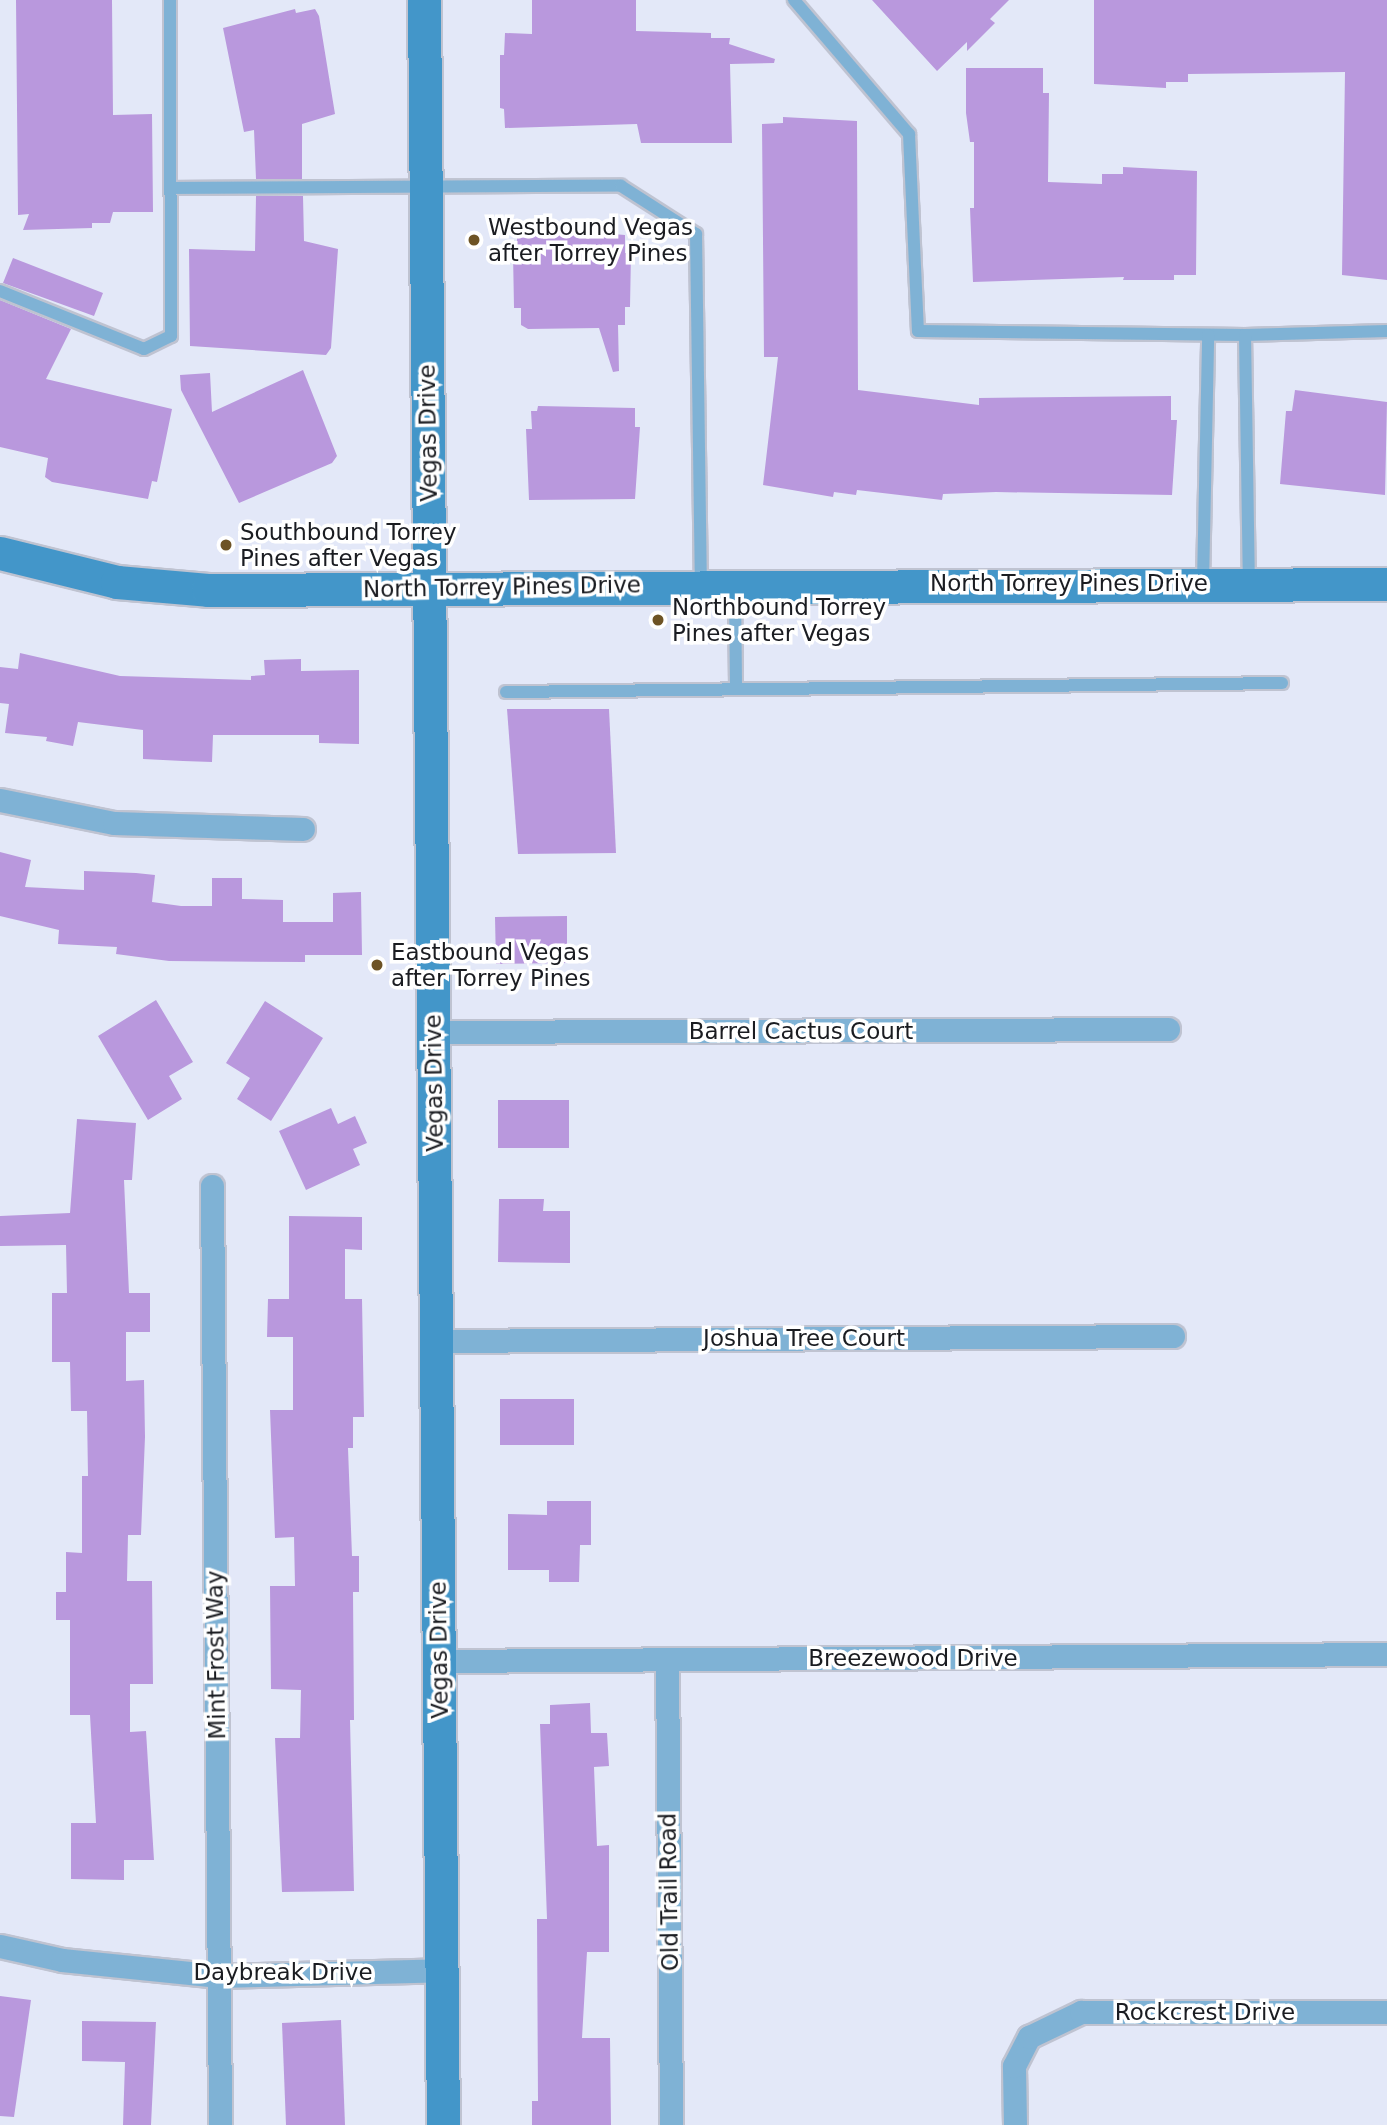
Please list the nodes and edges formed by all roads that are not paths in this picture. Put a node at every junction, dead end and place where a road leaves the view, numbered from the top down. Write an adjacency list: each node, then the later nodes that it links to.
1 (170, 0): 5 (lane)
2 (424, 0): 4 (main road, Vegas Drive)
3 (794, 0): 8 (lane)
4 (425, 187): 5 (lane); 14 (lane); 16 (main road, Vegas Drive)
5 (170, 188): 6 (lane)
6 (0, 291)
7 (1387, 331): 9 (lane)
8 (1208, 335): 9 (lane); 11 (lane)
9 (1245, 335): 12 (lane)
10 (0, 553): 16 (main road, North Torrey Pines Drive)
11 (1203, 583): 12 (main road, North Torrey Pines Drive); 15 (main road, North Torrey Pines Drive)
12 (1249, 583): 13 (main road, North Torrey Pines Drive)
13 (1387, 583)
14 (701, 585): 15 (main road, North Torrey Pines Drive); 16 (main road, North Torrey Pines Drive)
15 (735, 585): 18 (lane)
16 (429, 588): 23 (main road, Vegas Drive)
17 (1282, 683): 18 (lane)
18 (736, 689): 19 (lane)
19 (506, 692)
20 (0, 800): 21 (street)
21 (303, 829)
22 (1168, 1029): 23 (street, Barrel Cactus Court)
23 (433, 1032): 26 (main road, Vegas Drive)
24 (212, 1186): 32 (street, Mint Frost Way)
25 (1173, 1336): 26 (street, Joshua Tree Court)
26 (436, 1341): 29 (main road, Vegas Drive)
27 (1387, 1654): 28 (street, Breezewood Drive)
28 (667, 1660): 29 (street, Breezewood Drive); 36 (street, Old Trail Road)
29 (439, 1661): 31 (main road, Vegas Drive)
30 (0, 1946): 32 (street, Daybreak Drive)
31 (442, 1970): 32 (street, Daybreak Drive); 35 (main road, Vegas Drive)
32 (219, 1976): 34 (street, Mint Frost Way)
33 (1387, 2012): 37 (street, Rockcrest Drive)
34 (220, 2125)
35 (443, 2125)
36 (671, 2125)
37 (1015, 2125)

